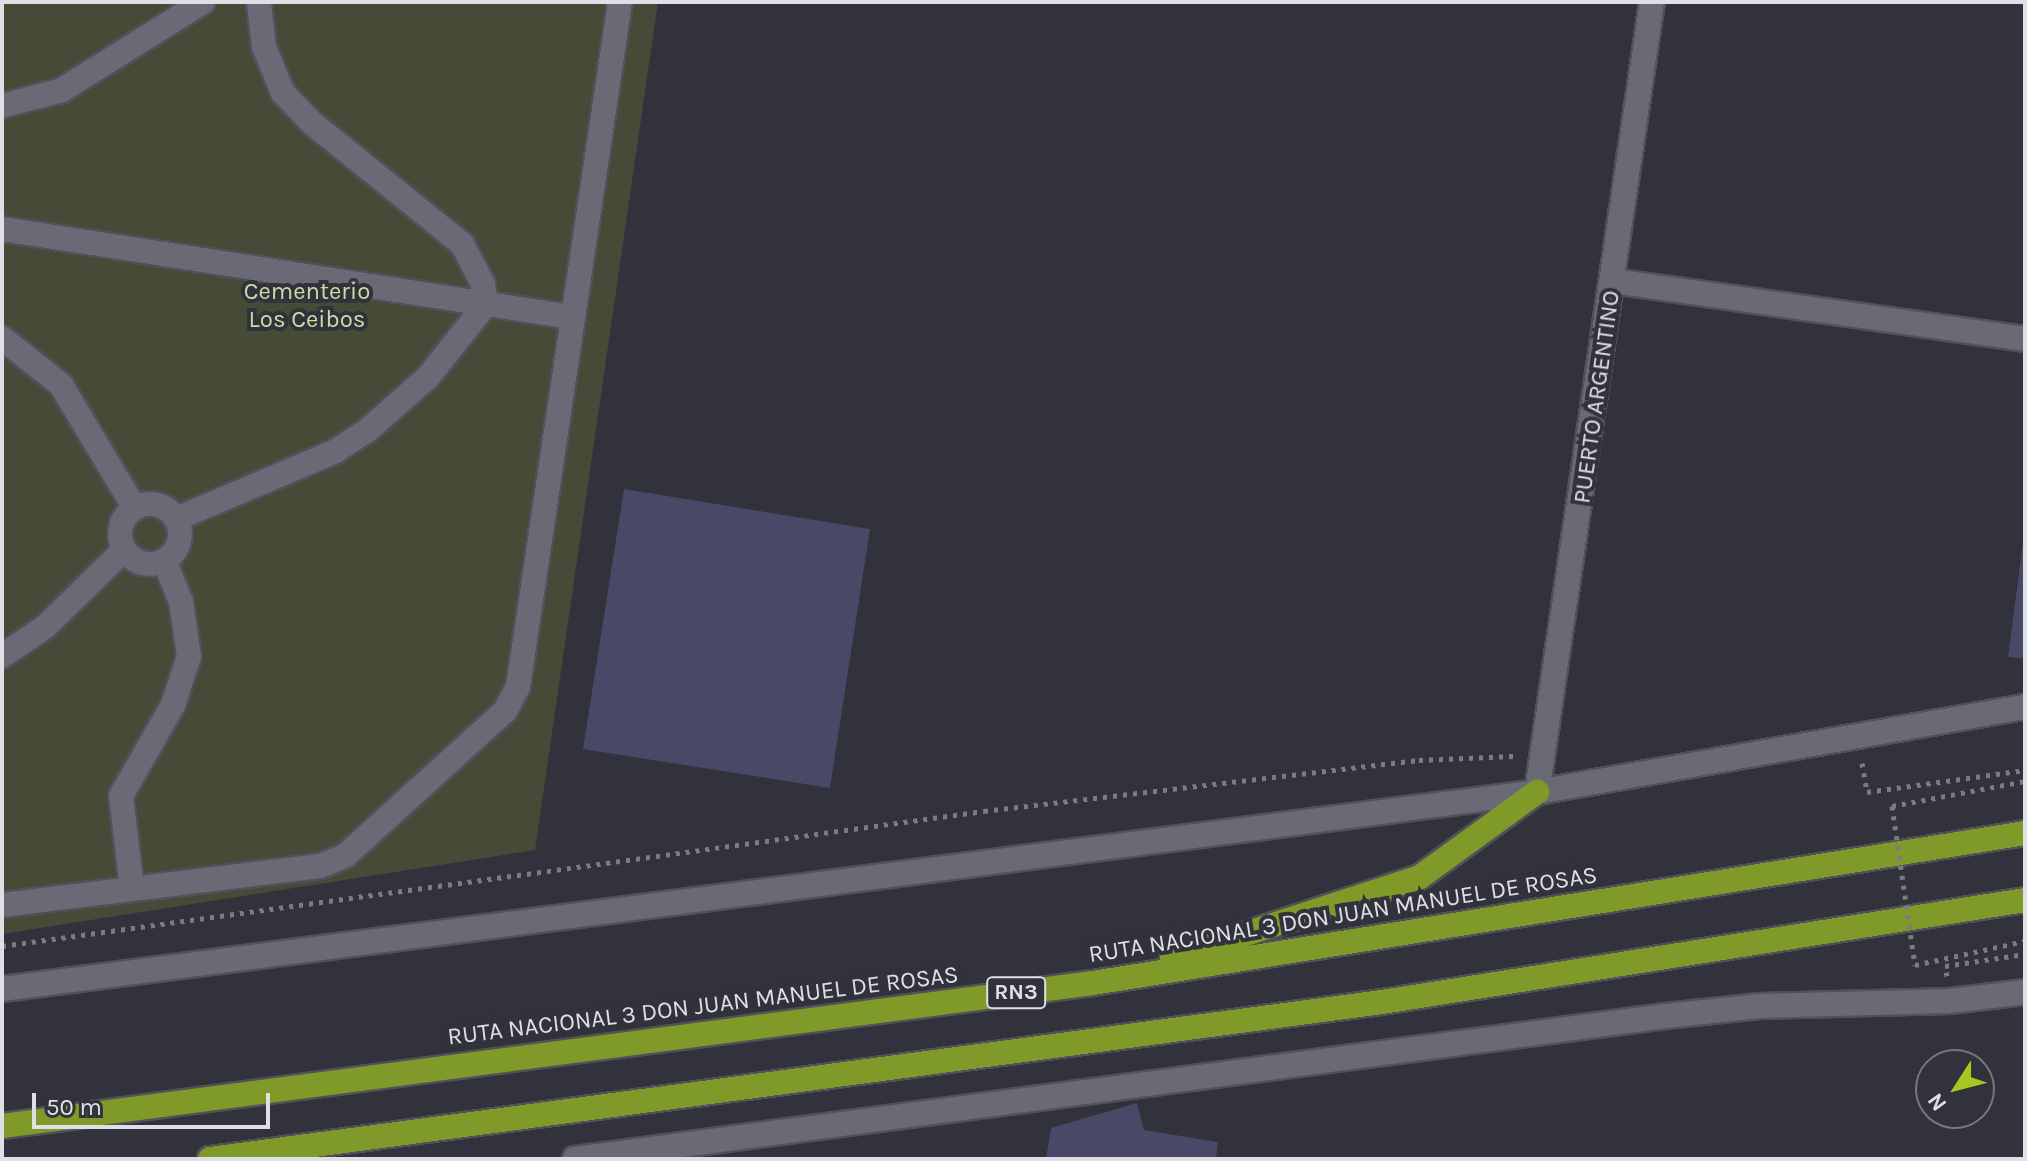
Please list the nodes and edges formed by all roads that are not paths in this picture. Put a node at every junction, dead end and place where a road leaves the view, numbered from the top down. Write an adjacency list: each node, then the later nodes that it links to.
1 (203, 2): 6 (street)
2 (237, 2): 3 (street)
3 (260, 2): 9 (street)
4 (620, 2): 10 (street)
5 (1652, 2): 8 (street, PUERTO ARGENTINO)
6 (2, 106)
7 (2, 229): 9 (street)
8 (1613, 281): 12 (street); 19 (street, PUERTO ARGENTINO)
9 (486, 304): 10 (street); 14 (street)
10 (571, 317): 21 (street)
11 (2, 338): 13 (street)
12 (2025, 339)
13 (134, 507): 14 (street); 15 (street)
14 (176, 519): 16 (street)
15 (124, 550): 16 (street); 17 (street)
16 (164, 560): 21 (street)
17 (2, 656)
18 (2025, 707): 19 (street)
19 (1537, 792): 24 (highway); 25 (street)
20 (2025, 833): 24 (highway, RUTA NACIONAL 3 DON JUAN MANUEL DE ROSAS / RN3)
21 (132, 889): 23 (street)
22 (2025, 900): 28 (highway)
23 (2, 905)
24 (1093, 983): 27 (highway, RUTA NACIONAL 3 DON JUAN MANUEL DE ROSAS / RN3)
25 (2, 989)
26 (2025, 992): 29 (street)
27 (2, 1126)
28 (210, 1159)
29 (575, 1159)

